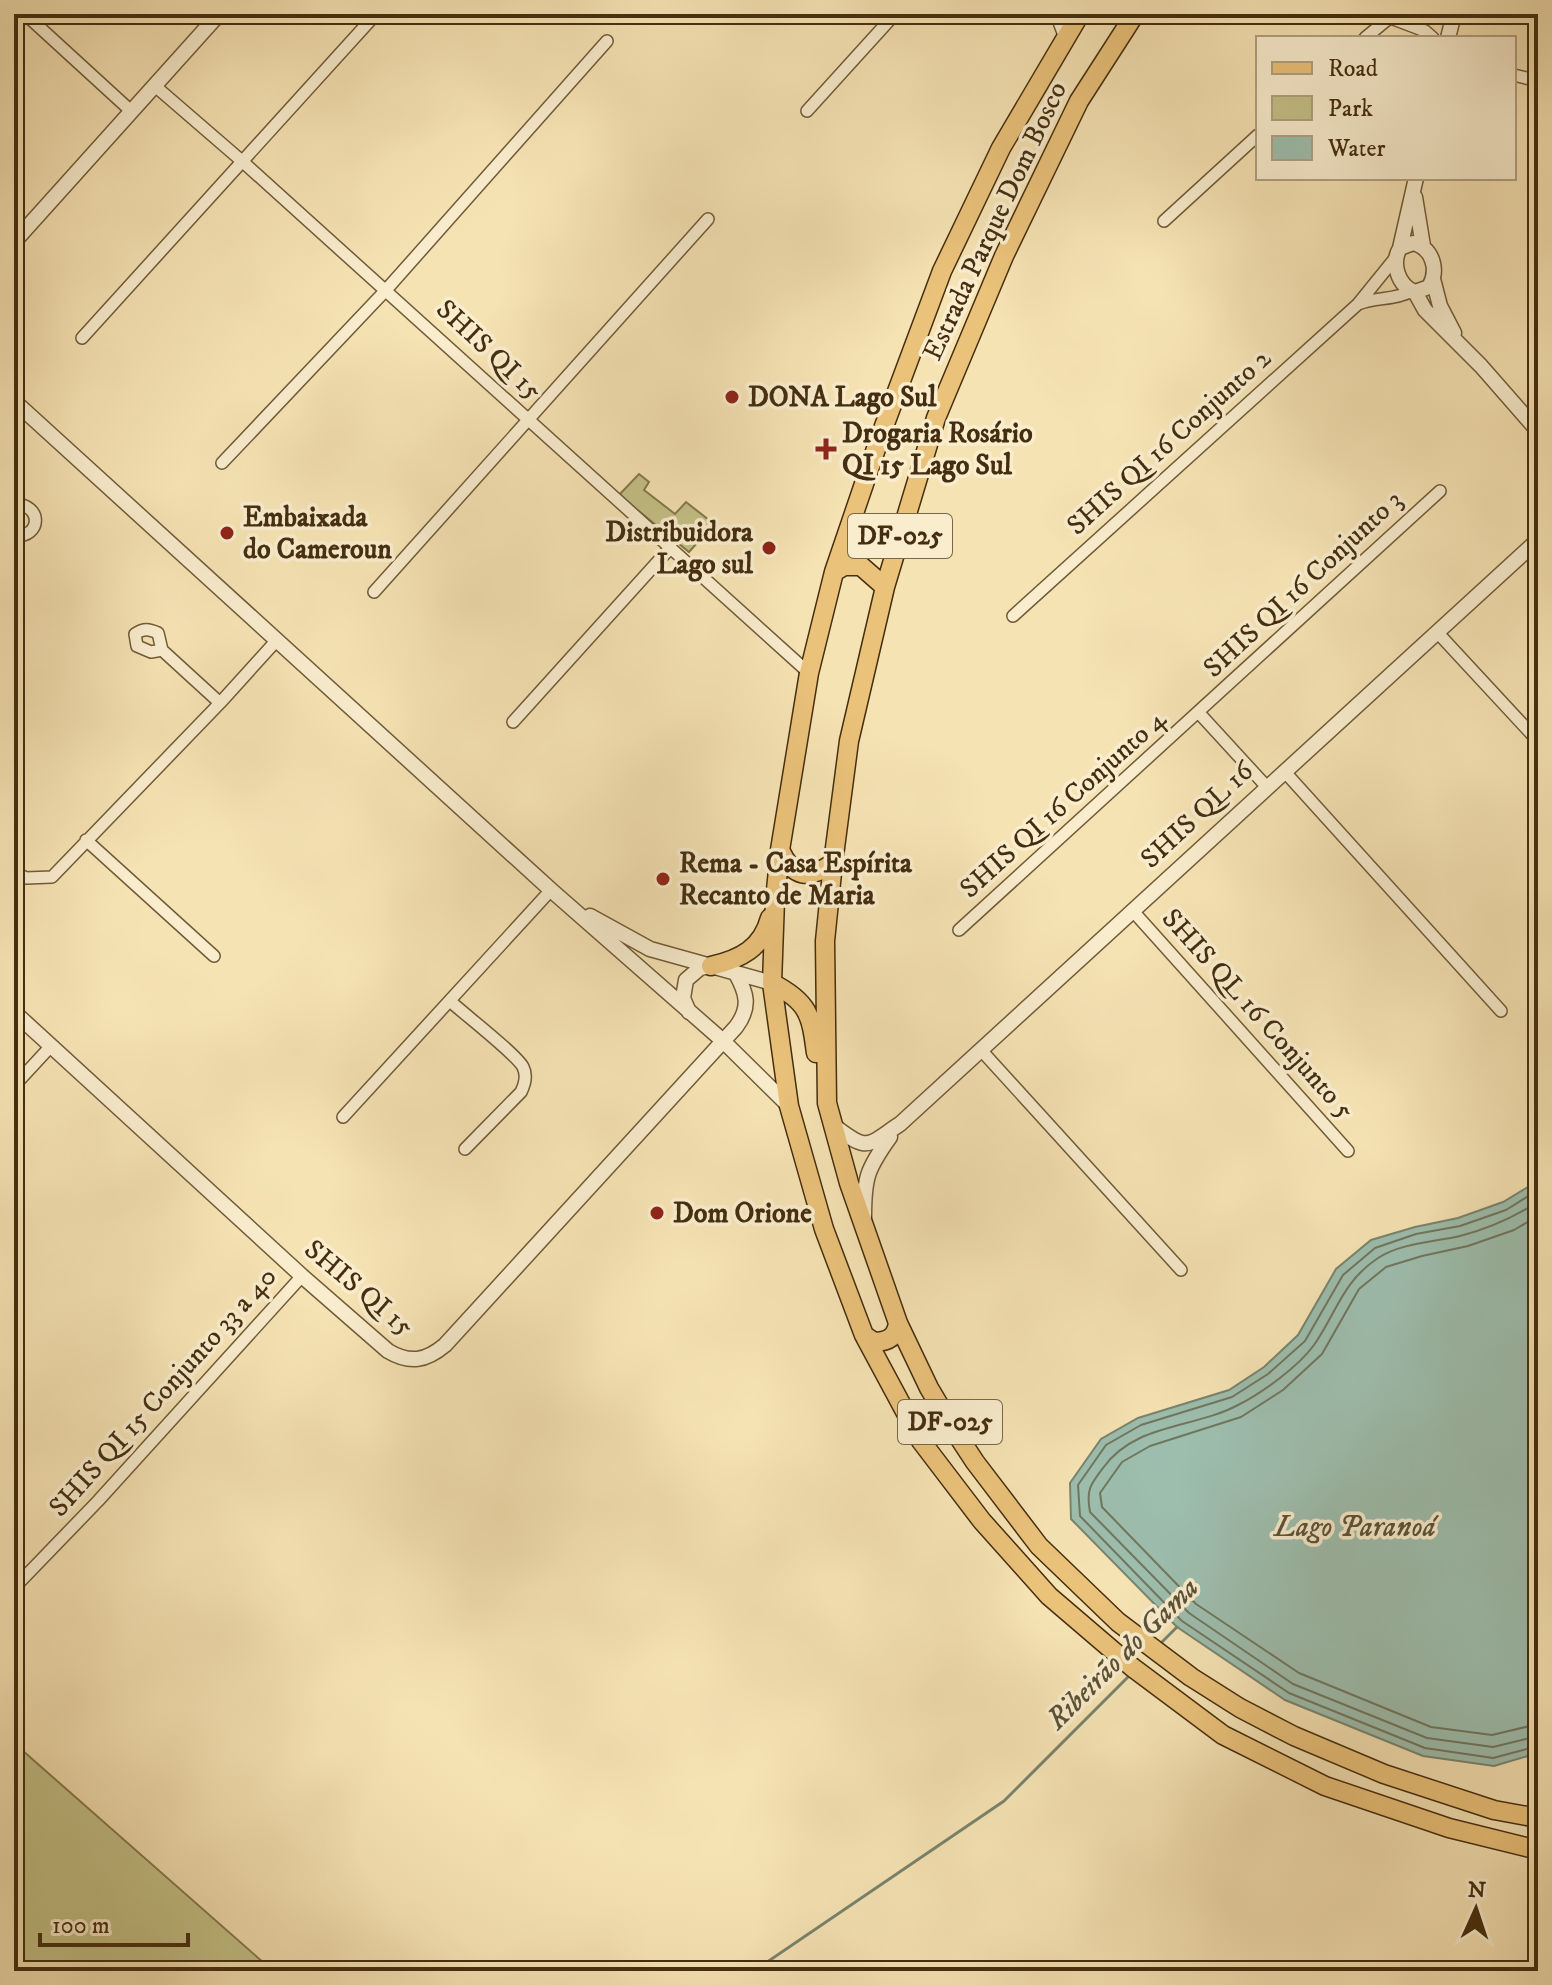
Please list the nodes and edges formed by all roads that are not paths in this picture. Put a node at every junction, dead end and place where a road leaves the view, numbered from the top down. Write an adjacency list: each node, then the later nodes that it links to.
1 (25, 14): 18 (street)
2 (219, 14): 17 (street)
3 (376, 14): 21 (street)
4 (895, 14): 19 (street)
5 (1056, 14): 13 (street)
6 (1080, 14): 13 (main road, Estrada Parque Dom Bosco / DF-025)
7 (1135, 14): 44 (main road, Estrada Parque Dom Bosco / DF-025)
8 (1454, 14): 12 (street)
9 (1393, 16): 10 (street); 11 (street)
10 (1368, 36)
11 (1431, 36)
12 (1448, 36)
13 (1065, 38): 43 (main road, Estrada Parque Dom Bosco / DF-025)
14 (607, 41): 29 (street)
15 (1516, 76): 16 (street)
16 (1538, 81)
17 (155, 86): 18 (street); 21 (street, SHIS QI 15)
18 (131, 111): 25 (street)
19 (807, 111)
20 (1256, 137): 24 (street)
21 (243, 162): 29 (street, SHIS QI 15); 32 (street)
22 (1415, 181): 26 (street); 27 (street)
23 (708, 219): 35 (street)
24 (1164, 221)
25 (14, 242)
26 (1423, 246): 27 (street); 28 (street)
27 (1398, 252): 30 (street); 31 (street, SHIS QI 16 Conjunto 2)
28 (1433, 279): 30 (street); 33 (street)
29 (386, 290): 35 (street, SHIS QI 15); 37 (street)
30 (1414, 292): 31 (street); 33 (street)
31 (1358, 304): 46 (street, SHIS QI 16 Conjunto 2)
32 (82, 338)
33 (1457, 341): 36 (street)
34 (14, 401): 48 (street)
35 (528, 421): 42 (street, SHIS QI 15); 45 (street)
36 (1538, 431)
37 (222, 463)
38 (1440, 491): 54 (street, SHIS QI 16 Conjunto 3)
39 (14, 504): 40 (street)
40 (14, 536)
41 (1536, 541): 47 (street, SHIS QL 16)
42 (671, 547): 51 (street, SHIS QI 15); 55 (street)
43 (834, 572): 44 (main road); 49 (main road, Estrada Parque Dom Bosco / DF-025)
44 (885, 587): 61 (main road, Estrada Parque Dom Bosco / DF-025)
45 (374, 592)
46 (1013, 616)
47 (1437, 632): 56 (street); 57 (street, SHIS QL 16)
48 (277, 640): 53 (street); 63 (street)
49 (815, 648): 51 (street); 52 (main road, Estrada Parque Dom Bosco / DF-025)
50 (162, 650): 53 (street)
51 (787, 653): 52 (street, SHIS QI 15)
52 (809, 673): 60 (main road, Estrada Parque Dom Bosco / DF-025)
53 (220, 703): 59 (street)
54 (1199, 713): 58 (street); 66 (street, SHIS QI 16 Conjunto 4)
55 (513, 722)
56 (1538, 741)
57 (1284, 771): 58 (street, SHIS QL 16); 72 (street)
58 (1266, 786): 65 (street, SHIS QL 16)
59 (86, 840): 62 (street); 67 (street)
60 (780, 850): 61 (main road); 64 (main road, Estrada Parque Dom Bosco / DF-025)
61 (833, 863): 79 (main road, Estrada Parque Dom Bosco / DF-025)
62 (14, 872)
63 (556, 894): 68 (street); 71 (street); 74 (street)
64 (775, 900): 68 (main road); 70 (main road, Estrada Parque Dom Bosco / DF-025)
65 (1132, 910): 77 (street, SHIS QL 16); 85 (street, SHIS QL 16 Conjunto 5)
66 (959, 930)
67 (214, 956)
68 (711, 966): 69 (street); 74 (street)
69 (735, 972): 70 (street); 75 (street)
70 (772, 983): 79 (main road); 80 (main road, Estrada Parque Dom Bosco / DF-025)
71 (450, 1001): 81 (street); 84 (street)
72 (1501, 1011)
73 (14, 1012): 76 (street, SHIS QI 15)
74 (689, 1012): 75 (street)
75 (722, 1040): 80 (street); 88 (street, SHIS QI 15)
76 (51, 1046): 78 (street); 88 (street, SHIS QI 15)
77 (981, 1050): 82 (street, SHIS QL 16); 87 (street)
78 (14, 1086)
79 (827, 1103): 83 (main road, Estrada Parque Dom Bosco / DF-025)
80 (789, 1106): 90 (main road, Estrada Parque Dom Bosco / DF-025)
81 (343, 1117)
82 (900, 1124): 83 (street, SHIS QL 16); 86 (street, SHIS QL 16)
83 (833, 1125): 86 (main road, Estrada Parque Dom Bosco / DF-025)
84 (465, 1149)
85 (1348, 1151)
86 (864, 1230): 89 (main road, Estrada Parque Dom Bosco / DF-025)
87 (1181, 1270)
88 (302, 1276): 91 (street, SHIS QI 15 Conjunto 33 a 40)
89 (898, 1323): 90 (main road); 92 (main road, Estrada Parque Dom Bosco / DF-025)
90 (864, 1335): 94 (main road, Estrada Parque Dom Bosco / DF-025)
91 (14, 1588)
92 (1494, 1810): 93 (main road, Estrada Parque Dom Bosco / DF-025); 94 (main road)
93 (1538, 1818)
94 (1449, 1828): 95 (main road, Estrada Parque Dom Bosco / DF-025)
95 (1538, 1850)

